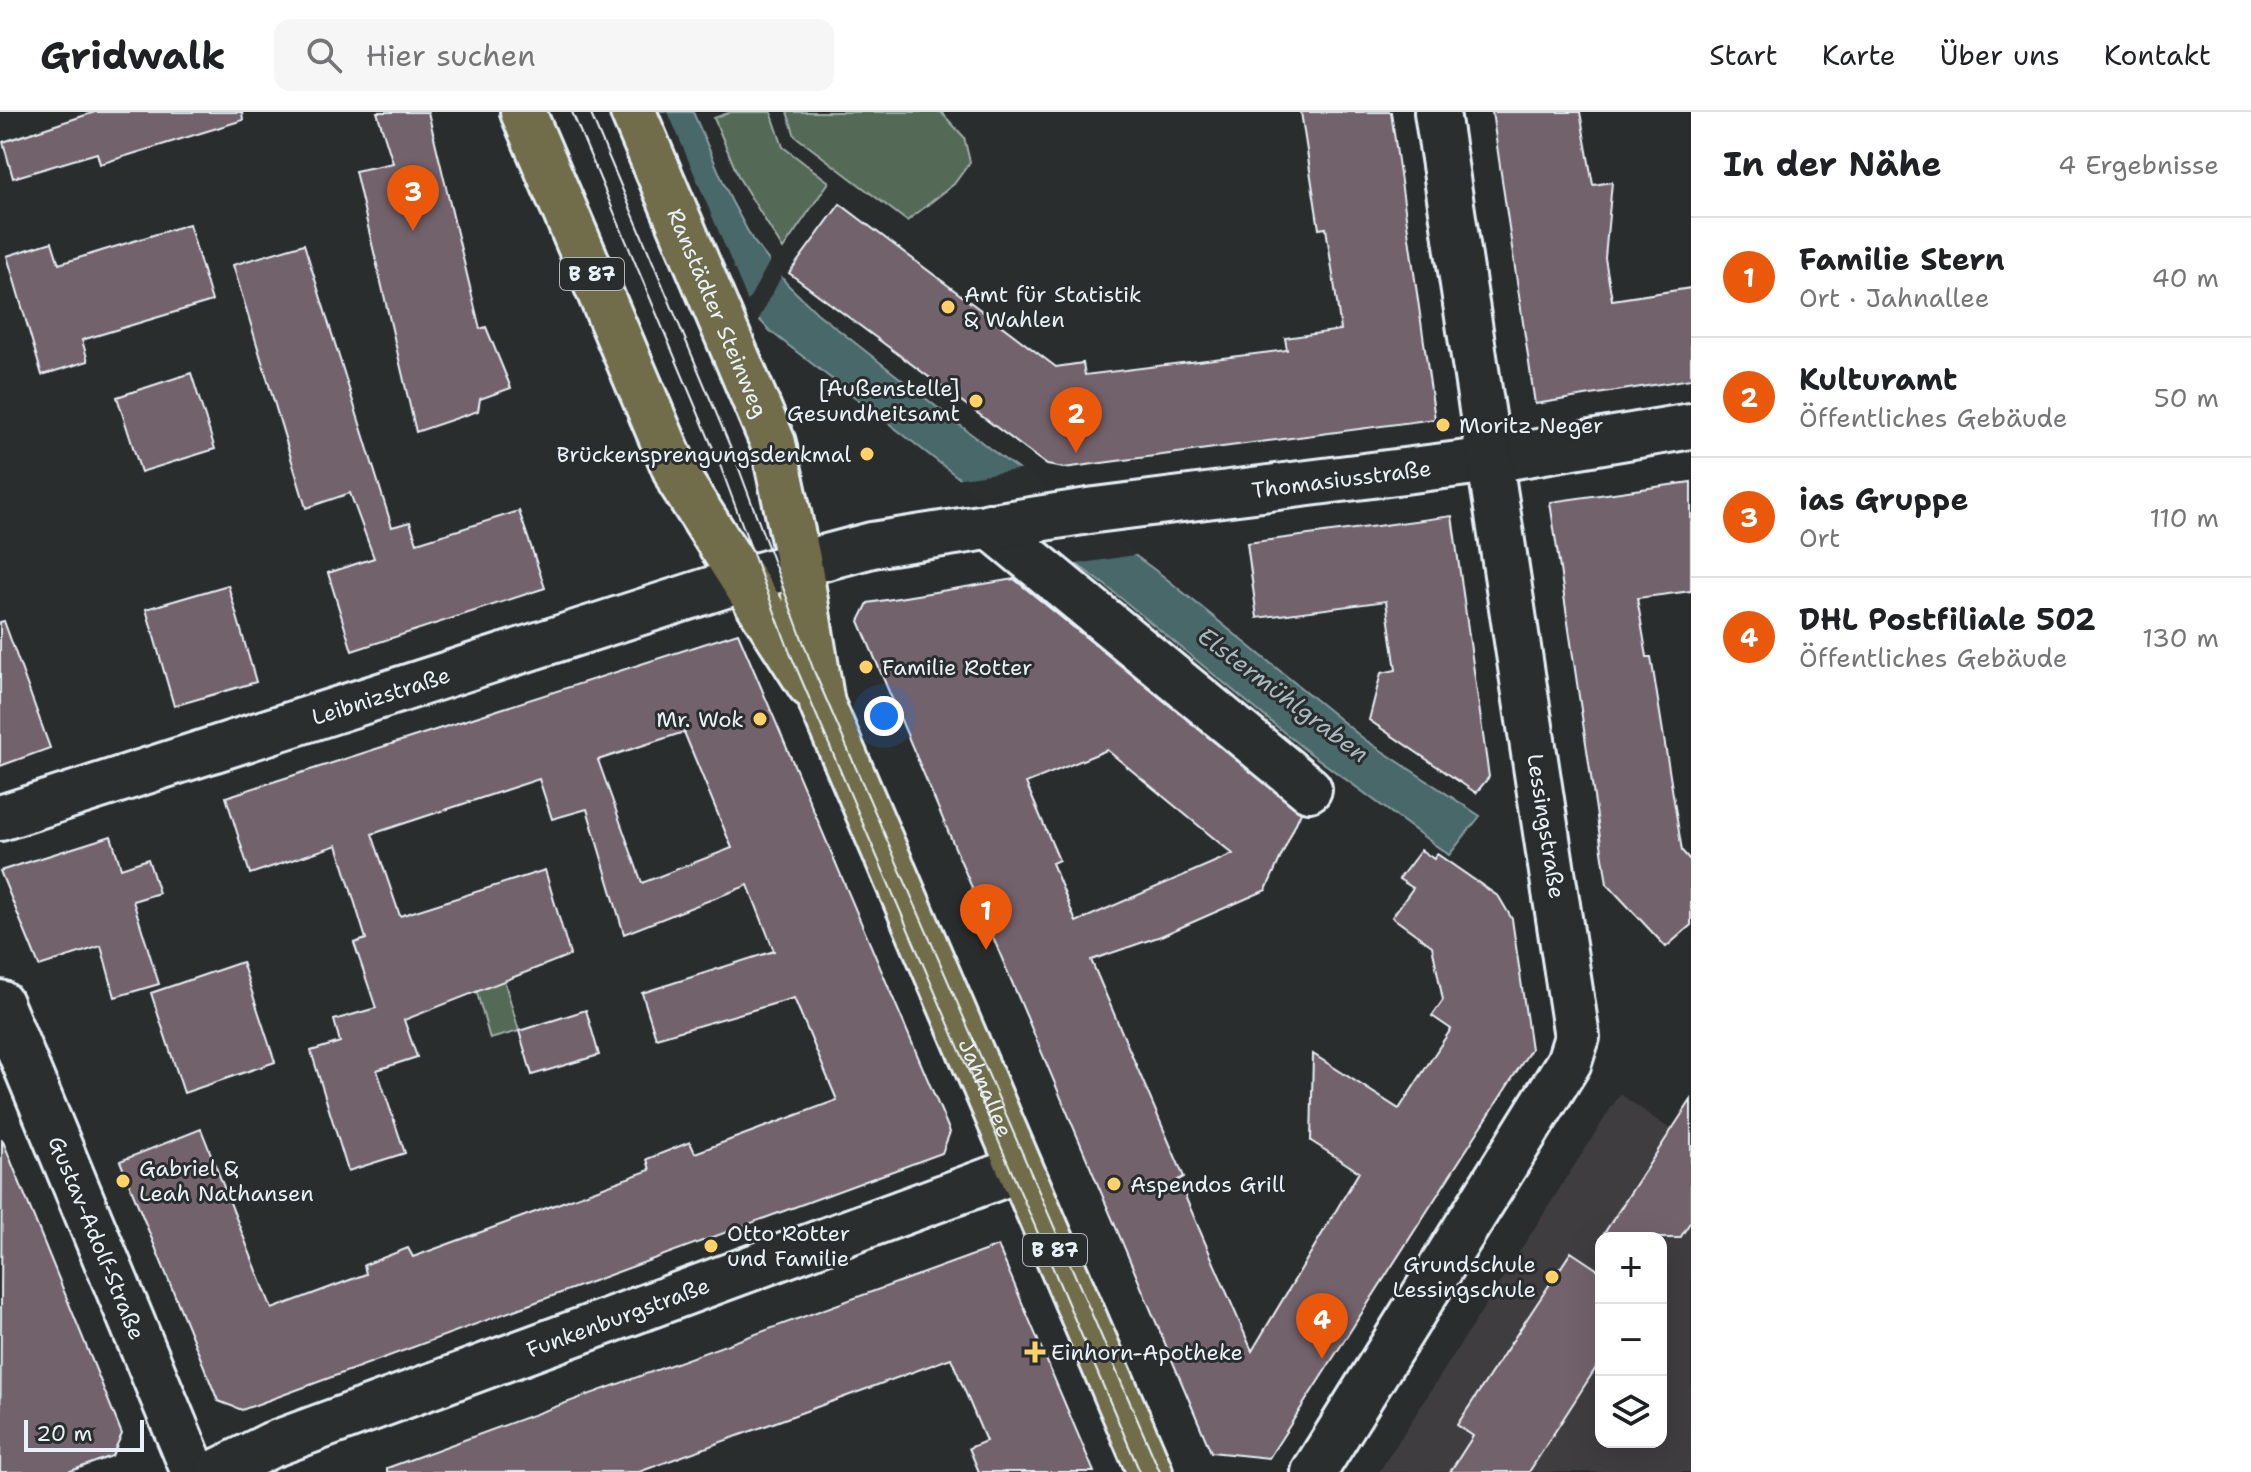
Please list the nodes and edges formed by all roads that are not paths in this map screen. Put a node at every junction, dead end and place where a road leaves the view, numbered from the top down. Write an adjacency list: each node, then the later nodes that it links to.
1 (523, 112): 7 (main road, B 87)
2 (633, 112): 7 (main road, Ranstädter Steinweg / B 87)
3 (1437, 112): 5 (street, Lessingstraße)
4 (1691, 426): 5 (street, Thomasiusstraße)
5 (1491, 460): 6 (street, Thomasiusstraße); 15 (street, Lessingstraße)
6 (999, 525): 7 (street, Thomasiusstraße); 8 (street)
7 (768, 572): 9 (street, Leibnizstraße); 11 (main road, Jahnallee / B 87)
8 (1309, 789)
9 (0, 818)
10 (0, 1003): 12 (street, Gustav-Adolf-Straße)
11 (1020, 1169): 13 (street, Funkenburgstraße); 14 (main road, Jahnallee / B 87)
12 (194, 1472)
13 (217, 1472)
14 (1150, 1472)
15 (1314, 1472)

